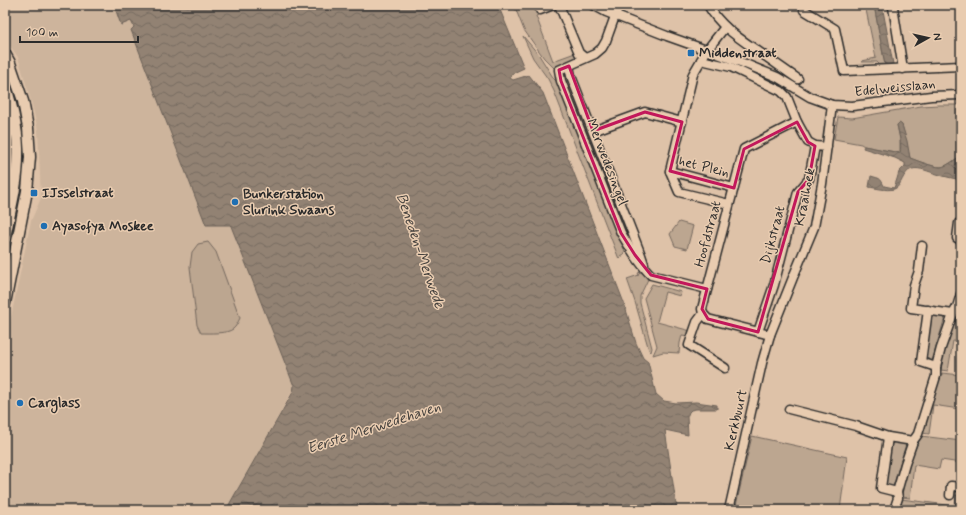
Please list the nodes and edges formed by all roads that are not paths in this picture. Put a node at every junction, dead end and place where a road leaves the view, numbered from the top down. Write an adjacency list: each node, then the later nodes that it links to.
1 (553, 5): 7 (street)
2 (559, 5): 13 (street)
3 (593, 5): 9 (street, Edelweisslaan)
4 (619, 5): 9 (street, Merwedesingel)
5 (708, 5): 10 (street)
6 (894, 5): 17 (street)
7 (540, 10)
8 (804, 10): 17 (street)
9 (615, 15): 11 (street, Edelweisslaan); 13 (street, Merwedesingel)
10 (725, 27): 11 (street); 18 (street)
11 (707, 50): 14 (street); 21 (street, Edelweisslaan)
12 (5, 54): 23 (main road)
13 (585, 58): 15 (street, Merwedesingel)
14 (701, 60): 24 (street); 25 (street)
15 (569, 66): 27 (street, Merwedesingel); 38 (street, Merwedesingel)
16 (961, 66): 17 (street)
17 (903, 69)
18 (798, 79)
19 (5, 84): 26 (main road)
20 (961, 95): 21 (street, Edelweisslaan)
21 (832, 105): 29 (street, Kraaihoek)
22 (5, 109): 31 (street)
23 (30, 122): 26 (street); 41 (main road)
24 (682, 122): 27 (street); 30 (street)
25 (797, 122): 28 (street); 32 (street, Hoofdstraat)
26 (16, 124): 31 (main road)
27 (593, 131): 38 (street, Merwedesingel)
28 (815, 146): 29 (street); 45 (street, Dijkstraat)
29 (827, 147): 46 (street, Kraaihoek)
30 (670, 171): 32 (street, het Plein); 33 (street, het Plein)
31 (15, 188): 35 (main road)
32 (734, 188): 33 (street, Hoofdstraat)
33 (729, 204): 39 (street, Hoofdstraat)
34 (961, 222): 36 (street)
35 (5, 237)
36 (961, 240)
37 (922, 246): 42 (street)
38 (645, 269): 39 (street, Merwedesingel)
39 (707, 289): 43 (street, Hoofdstraat)
40 (961, 294): 44 (street)
41 (5, 303)
42 (928, 310): 44 (street); 47 (street)
43 (703, 314): 45 (street); 48 (street)
44 (953, 314): 47 (street)
45 (758, 332): 46 (street)
46 (770, 335): 55 (street, Kerkbuurt)
47 (936, 367): 51 (street)
48 (725, 368)
49 (789, 409): 50 (street)
50 (888, 437): 51 (street); 53 (street)
51 (913, 441): 53 (street)
52 (961, 487): 54 (street)
53 (897, 492): 56 (street)
54 (950, 495)
55 (729, 510)
56 (894, 510)

